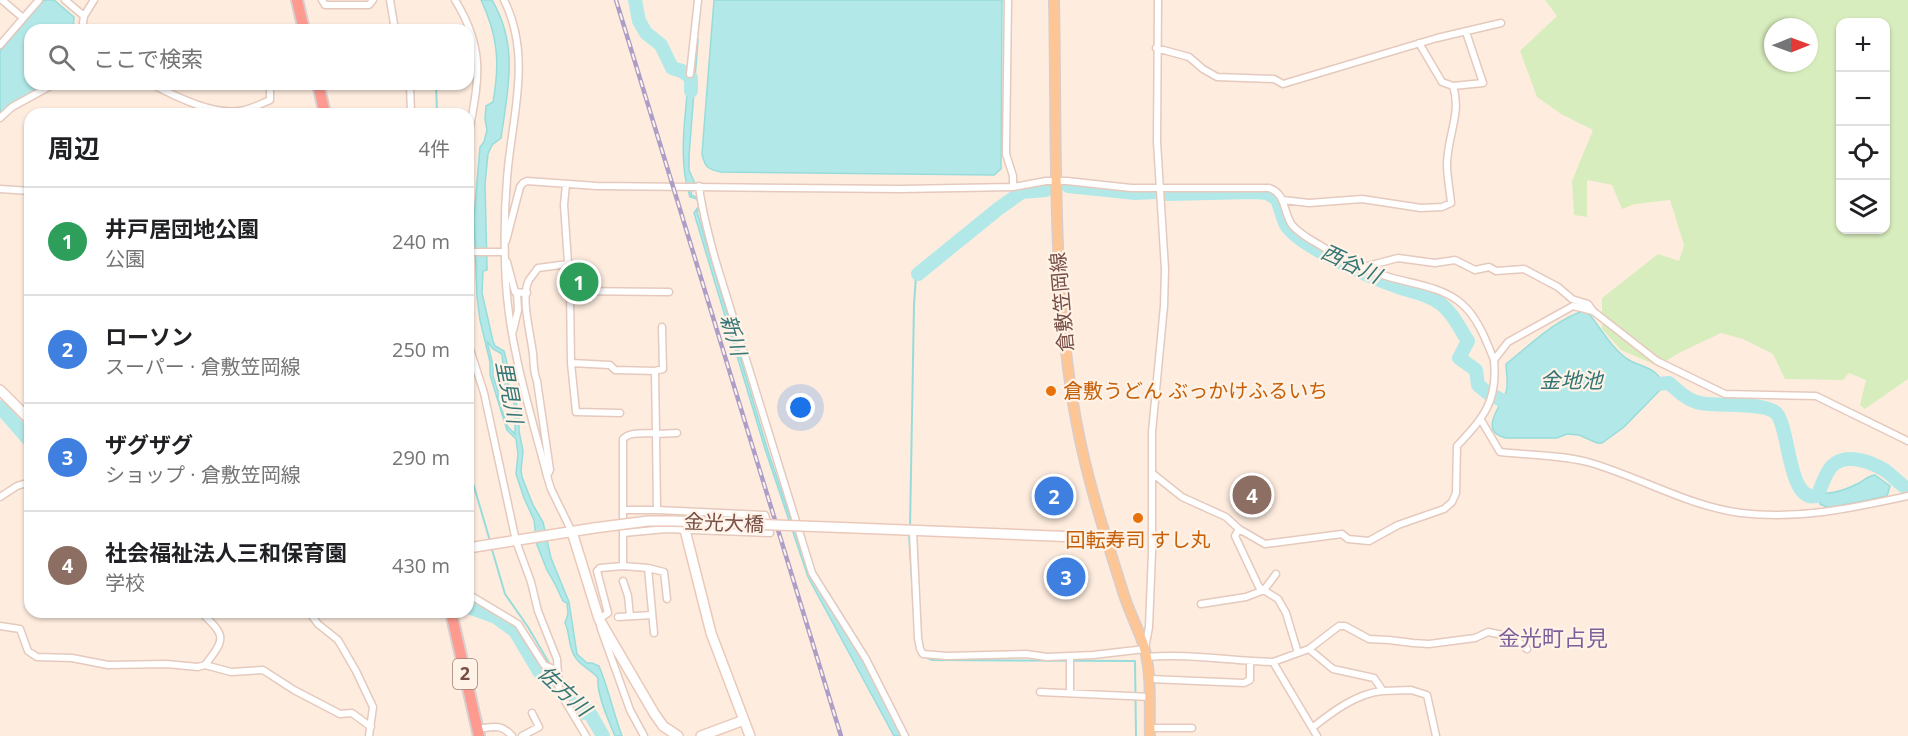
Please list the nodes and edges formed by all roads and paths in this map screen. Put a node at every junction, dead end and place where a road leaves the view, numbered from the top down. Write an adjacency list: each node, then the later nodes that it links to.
1 (2, 0): 16 (street)
2 (39, 0): 16 (street)
3 (65, 0): 15 (street)
4 (94, 0): 15 (street)
5 (297, 0): 19 (highway)
6 (322, 0): 7 (street)
7 (373, 0)
8 (390, 0): 20 (street)
9 (455, 0): 21 (street)
10 (504, 0): 48 (street)
11 (698, 0): 27 (street)
12 (1008, 0): 43 (street)
13 (1054, 0): 40 (main road, 倉敷笠岡線)
14 (1158, 0): 26 (street)
15 (84, 16): 18 (street)
16 (22, 18): 25 (street)
17 (1501, 23): 22 (street)
18 (83, 24)
19 (303, 24)
20 (394, 24)
21 (468, 24)
22 (1466, 32): 24 (street); 28 (street)
23 (474, 36): 38 (street)
24 (1419, 43): 26 (street); 28 (street)
25 (0, 45)
26 (1156, 48): 44 (street)
27 (690, 74)
28 (1453, 86): 47 (street)
29 (43, 90): 39 (street)
30 (162, 90): 34 (street)
31 (270, 90): 35 (street)
32 (319, 90): 36 (highway)
33 (410, 90): 37 (street)
34 (213, 108)
35 (250, 108)
36 (324, 108)
37 (411, 108)
38 (473, 108)
39 (0, 118)
40 (1056, 181): 43 (street); 44 (street); 84 (main road, 倉敷笠岡線)
41 (567, 184): 42 (street); 48 (street); 51 (street)
42 (699, 186): 43 (street); 133 (street)
43 (1013, 187)
44 (1160, 188): 47 (street); 71 (street)
45 (0, 189): 46 (street)
46 (24, 191)
47 (1283, 200): 52 (street)
48 (506, 241): 50 (street)
49 (474, 252): 50 (street)
50 (505, 254): 56 (street); 59 (street)
51 (568, 264): 53 (street); 55 (street)
52 (1364, 267): 57 (street); 60 (street)
53 (570, 291): 54 (street); 62 (street)
54 (669, 292)
55 (527, 293): 56 (street); 72 (street)
56 (518, 294): 59 (street)
57 (1593, 311): 60 (street); 70 (street)
58 (662, 327): 63 (street)
59 (513, 332): 72 (street)
60 (1494, 360): 67 (street)
61 (474, 362): 85 (street)
62 (571, 363): 63 (street); 65 (street)
63 (655, 370): 69 (street)
64 (0, 390): 66 (street)
65 (620, 413)
66 (24, 414)
67 (1481, 420): 74 (street); 79 (street)
68 (677, 433): 69 (street)
69 (656, 434): 76 (street); 77 (street)
70 (1908, 441)
71 (1152, 473): 79 (street); 106 (street)
72 (547, 476): 82 (street)
73 (24, 484): 75 (street)
74 (1908, 496)
75 (0, 497)
76 (623, 510): 77 (street); 83 (street)
77 (657, 510): 78 (street)
78 (680, 511): 80 (street); 80 (street)
79 (1239, 529): 91 (street)
80 (685, 530): 83 (street); 119 (street)
81 (910, 531): 82 (street, 金光大橋, bridge); 84 (street, 金光大橋); 108 (street)
82 (569, 532): 85 (street, 金光大橋); 101 (street)
83 (623, 533): 87 (street)
84 (1105, 536): 106 (main road, 倉敷笠岡線)
85 (520, 540): 86 (street, 金光大橋); 112 (street)
86 (474, 547)
87 (623, 566): 88 (street); 101 (street)
88 (648, 568): 93 (street); 95 (street)
89 (1276, 574): 91 (street)
90 (623, 581): 96 (street)
91 (1264, 590): 94 (street); 107 (street)
92 (474, 598): 112 (street)
93 (667, 598)
94 (1201, 604)
95 (652, 615): 96 (street); 103 (street)
96 (630, 616): 97 (street)
97 (618, 617)
98 (207, 618): 111 (street)
99 (314, 618): 120 (street)
100 (453, 618): 124 (highway, 2)
101 (599, 619): 129 (street); 130 (street)
102 (0, 626): 111 (street)
103 (654, 633)
104 (1309, 648): 105 (street); 107 (street); 114 (street)
105 (1527, 650)
106 (1145, 653): 108 (street); 109 (street); 113 (main road, 倉敷笠岡線)
107 (1298, 653): 110 (street)
108 (1070, 657): 116 (street)
109 (1250, 662): 110 (street); 113 (street)
110 (1273, 662): 122 (street)
111 (205, 665): 120 (street)
112 (558, 675): 128 (street)
113 (1150, 680): 117 (main road, 倉敷笠岡線)
114 (1383, 691): 122 (street); 135 (street)
115 (1040, 692): 116 (street)
116 (1070, 692): 117 (street)
117 (1151, 697): 123 (main road, 倉敷笠岡線)
118 (532, 713): 127 (street)
119 (744, 720): 131 (street); 132 (street)
120 (371, 727): 125 (street)
121 (1192, 728): 123 (street)
122 (1312, 728): 134 (street)
123 (1150, 732)
124 (478, 733): 126 (street)
125 (369, 736)
126 (512, 736)
127 (522, 736)
128 (586, 736)
129 (644, 736)
130 (678, 736)
131 (701, 736)
132 (750, 736)
133 (904, 736)
134 (1317, 736)
135 (1436, 736)

